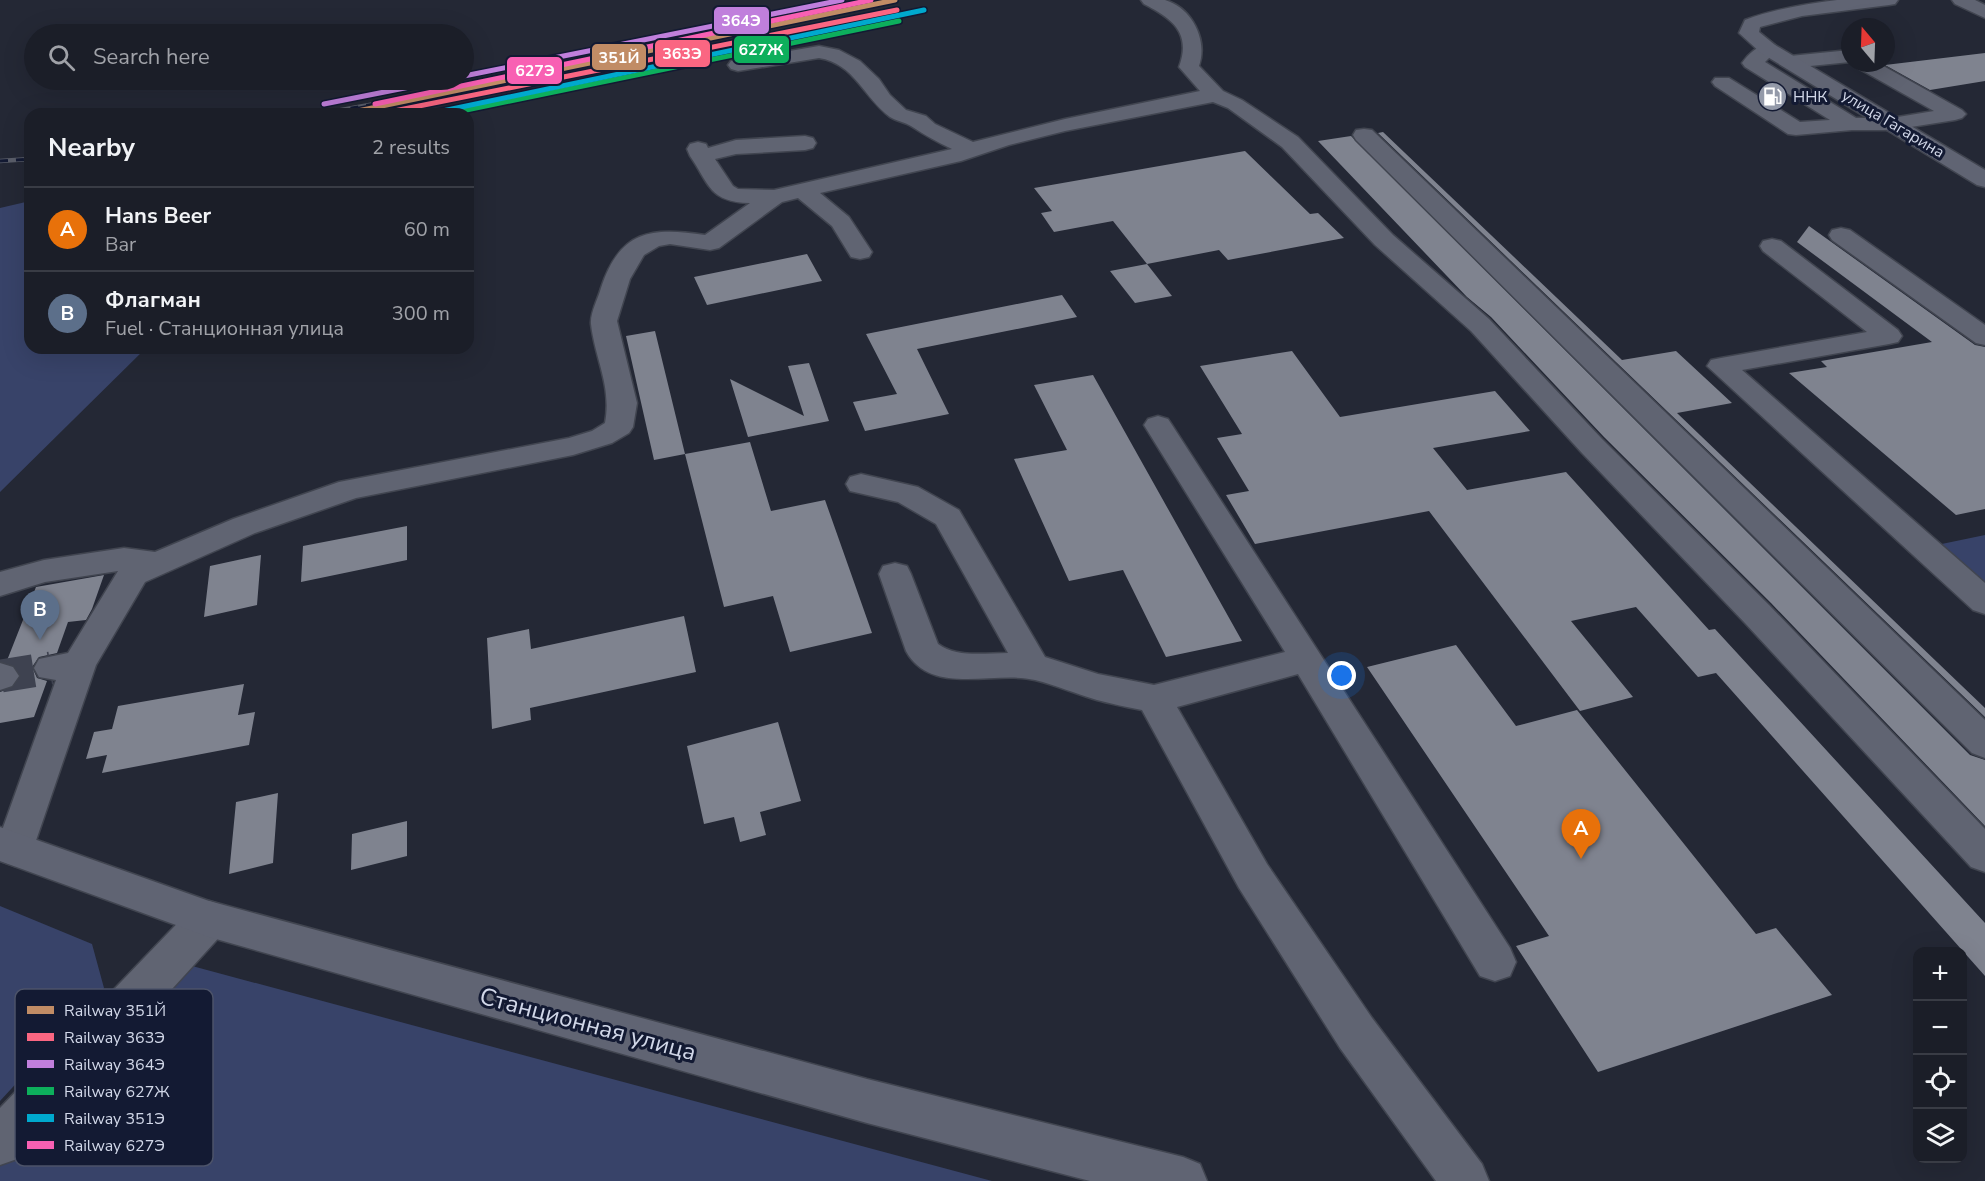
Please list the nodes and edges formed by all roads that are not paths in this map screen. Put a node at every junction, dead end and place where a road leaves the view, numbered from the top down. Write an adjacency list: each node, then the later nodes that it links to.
1 (1150, 0): 12 (street)
2 (1888, 0): 5 (main road, улица Гагарина)
3 (1961, 0): 4 (street)
4 (1985, 12)
5 (1768, 48): 7 (main road, улица Гагарина); 10 (street)
6 (1841, 57): 7 (street)
7 (1790, 62): 14 (main road, улица Гагарина)
8 (738, 65): 17 (street)
9 (1879, 72): 14 (street)
10 (1790, 85): 11 (street); 11 (street); 13 (street)
11 (1739, 93): 13 (street)
12 (1216, 95): 17 (street); 36 (street)
13 (1852, 123): 14 (street)
14 (1892, 124): 18 (main road, улица Гагарина)
15 (1364, 135): 34 (street)
16 (805, 143): 20 (street)
17 (972, 150): 19 (street)
18 (1985, 180)
19 (804, 192): 20 (street); 23 (street)
20 (774, 197): 27 (street)
21 (1841, 235): 24 (street)
22 (1772, 246): 30 (street)
23 (860, 252)
24 (1985, 337)
25 (1158, 425): 31 (street)
26 (861, 484): 32 (street)
27 (158, 563): 29 (street); 35 (street)
28 (895, 574): 32 (street)
29 (0, 584)
30 (1985, 602)
31 (1307, 659): 33 (street); 38 (street)
32 (1033, 666): 33 (street)
33 (1154, 699): 43 (street)
34 (1985, 743)
35 (7, 846): 37 (main road, Станционная улица)
36 (1985, 855)
37 (209, 919): 39 (street); 42 (main road, Станционная улица)
38 (1495, 962)
39 (143, 989)
40 (15, 1126): 41 (street)
41 (0, 1142)
42 (1183, 1181)
43 (1465, 1181)

